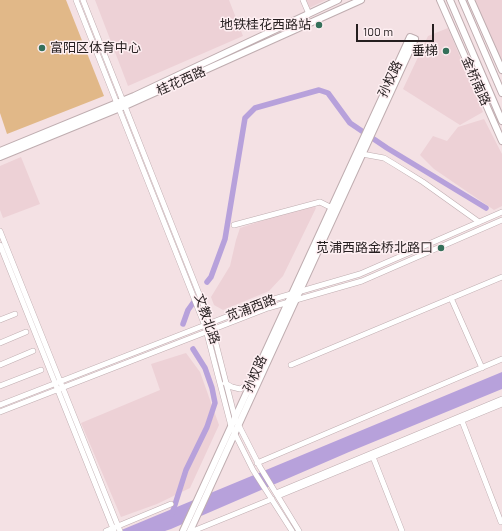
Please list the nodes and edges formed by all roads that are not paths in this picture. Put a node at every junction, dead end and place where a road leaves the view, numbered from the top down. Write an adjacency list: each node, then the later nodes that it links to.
1 (76, 0): 13 (street)
2 (83, 0): 13 (street)
3 (303, 0): 10 (street)
4 (338, 0): 10 (main road, 桂花西路)
5 (361, 0): 13 (main road, 桂花西路)
6 (440, 0): 16 (main road, 金桥南路)
7 (450, 0): 14 (main road)
8 (462, 0): 12 (main road)
9 (471, 0): 11 (main road)
10 (308, 14): 13 (main road, 桂花西路)
11 (502, 70)
12 (502, 93)
13 (121, 105): 18 (main road, 桂花西路); 20 (main road, 桂花西路); 36 (street, 文教北路); 37 (street, 文教北路)
14 (502, 121)
15 (370, 130): 15 (main road, 孙权路); 17 (main road, 孙权路)
16 (502, 141)
17 (363, 147): 19 (main road, 孙权路); 21 (main road, 孙权路)
18 (0, 151)
19 (362, 154): 24 (street); 29 (main road, 孙权路)
20 (0, 157)
21 (332, 208): 25 (street); 30 (main road, 孙权路)
22 (502, 212): 24 (street, 苋浦西路)
23 (502, 220): 32 (street, 苋浦西路)
24 (479, 222): 29 (street, 苋浦西路)
25 (234, 225)
26 (0, 231): 48 (street)
27 (0, 245): 48 (street)
28 (502, 277): 31 (street)
29 (300, 291): 30 (street, 苋浦西路); 32 (main road, 孙权路)
30 (292, 293): 33 (main road, 孙权路); 36 (street, 苋浦西路)
31 (451, 298): 45 (street); 46 (street)
32 (295, 300): 33 (street, 苋浦西路); 59 (main road, 孙权路)
33 (288, 302): 38 (street, 苋浦西路); 50 (main road, 孙权路)
34 (15, 314): 35 (street)
35 (0, 320)
36 (211, 324): 37 (street, 苋浦西路); 38 (street, 文教北路)
37 (205, 326): 40 (street, 文教北路); 48 (street, 苋浦西路)
38 (213, 330): 40 (street, 苋浦西路); 49 (street, 文教北路)
39 (26, 332): 41 (street)
40 (207, 332): 52 (street, 苋浦西路); 60 (street, 文教北路)
41 (0, 343)
42 (33, 351): 44 (street)
43 (502, 359): 46 (street)
44 (0, 365)
45 (291, 365)
46 (482, 368): 63 (street)
47 (41, 370): 51 (street)
48 (57, 382): 52 (street); 55 (street, 苋浦西路)
49 (225, 382): 50 (street); 57 (street, 文教北路)
50 (251, 383): 57 (main road, 孙权路)
51 (0, 386)
52 (60, 389): 56 (street, 苋浦西路); 68 (street)
53 (502, 399): 64 (street)
54 (502, 404): 58 (street)
55 (0, 405)
56 (0, 412)
57 (235, 418): 59 (street, 文教北路); 60 (main road, 孙权路)
58 (462, 421): 62 (street); 67 (street)
59 (238, 425): 61 (main road, 孙权路); 63 (street, 文教北路)
60 (231, 426): 61 (street, 文教北路); 69 (main road, 孙权路)
61 (234, 434): 65 (street, 文教北路); 69 (main road, 孙权路)
62 (373, 457): 64 (street); 73 (street)
63 (259, 465): 64 (street, 文教北路)
64 (275, 492): 72 (street, 文教北路)
65 (272, 499): 69 (street); 71 (street, 文教北路)
66 (171, 504): 68 (street)
67 (501, 522)
68 (116, 529): 70 (street)
69 (188, 530)
70 (106, 531)
71 (292, 531)
72 (299, 531)
73 (402, 531)

